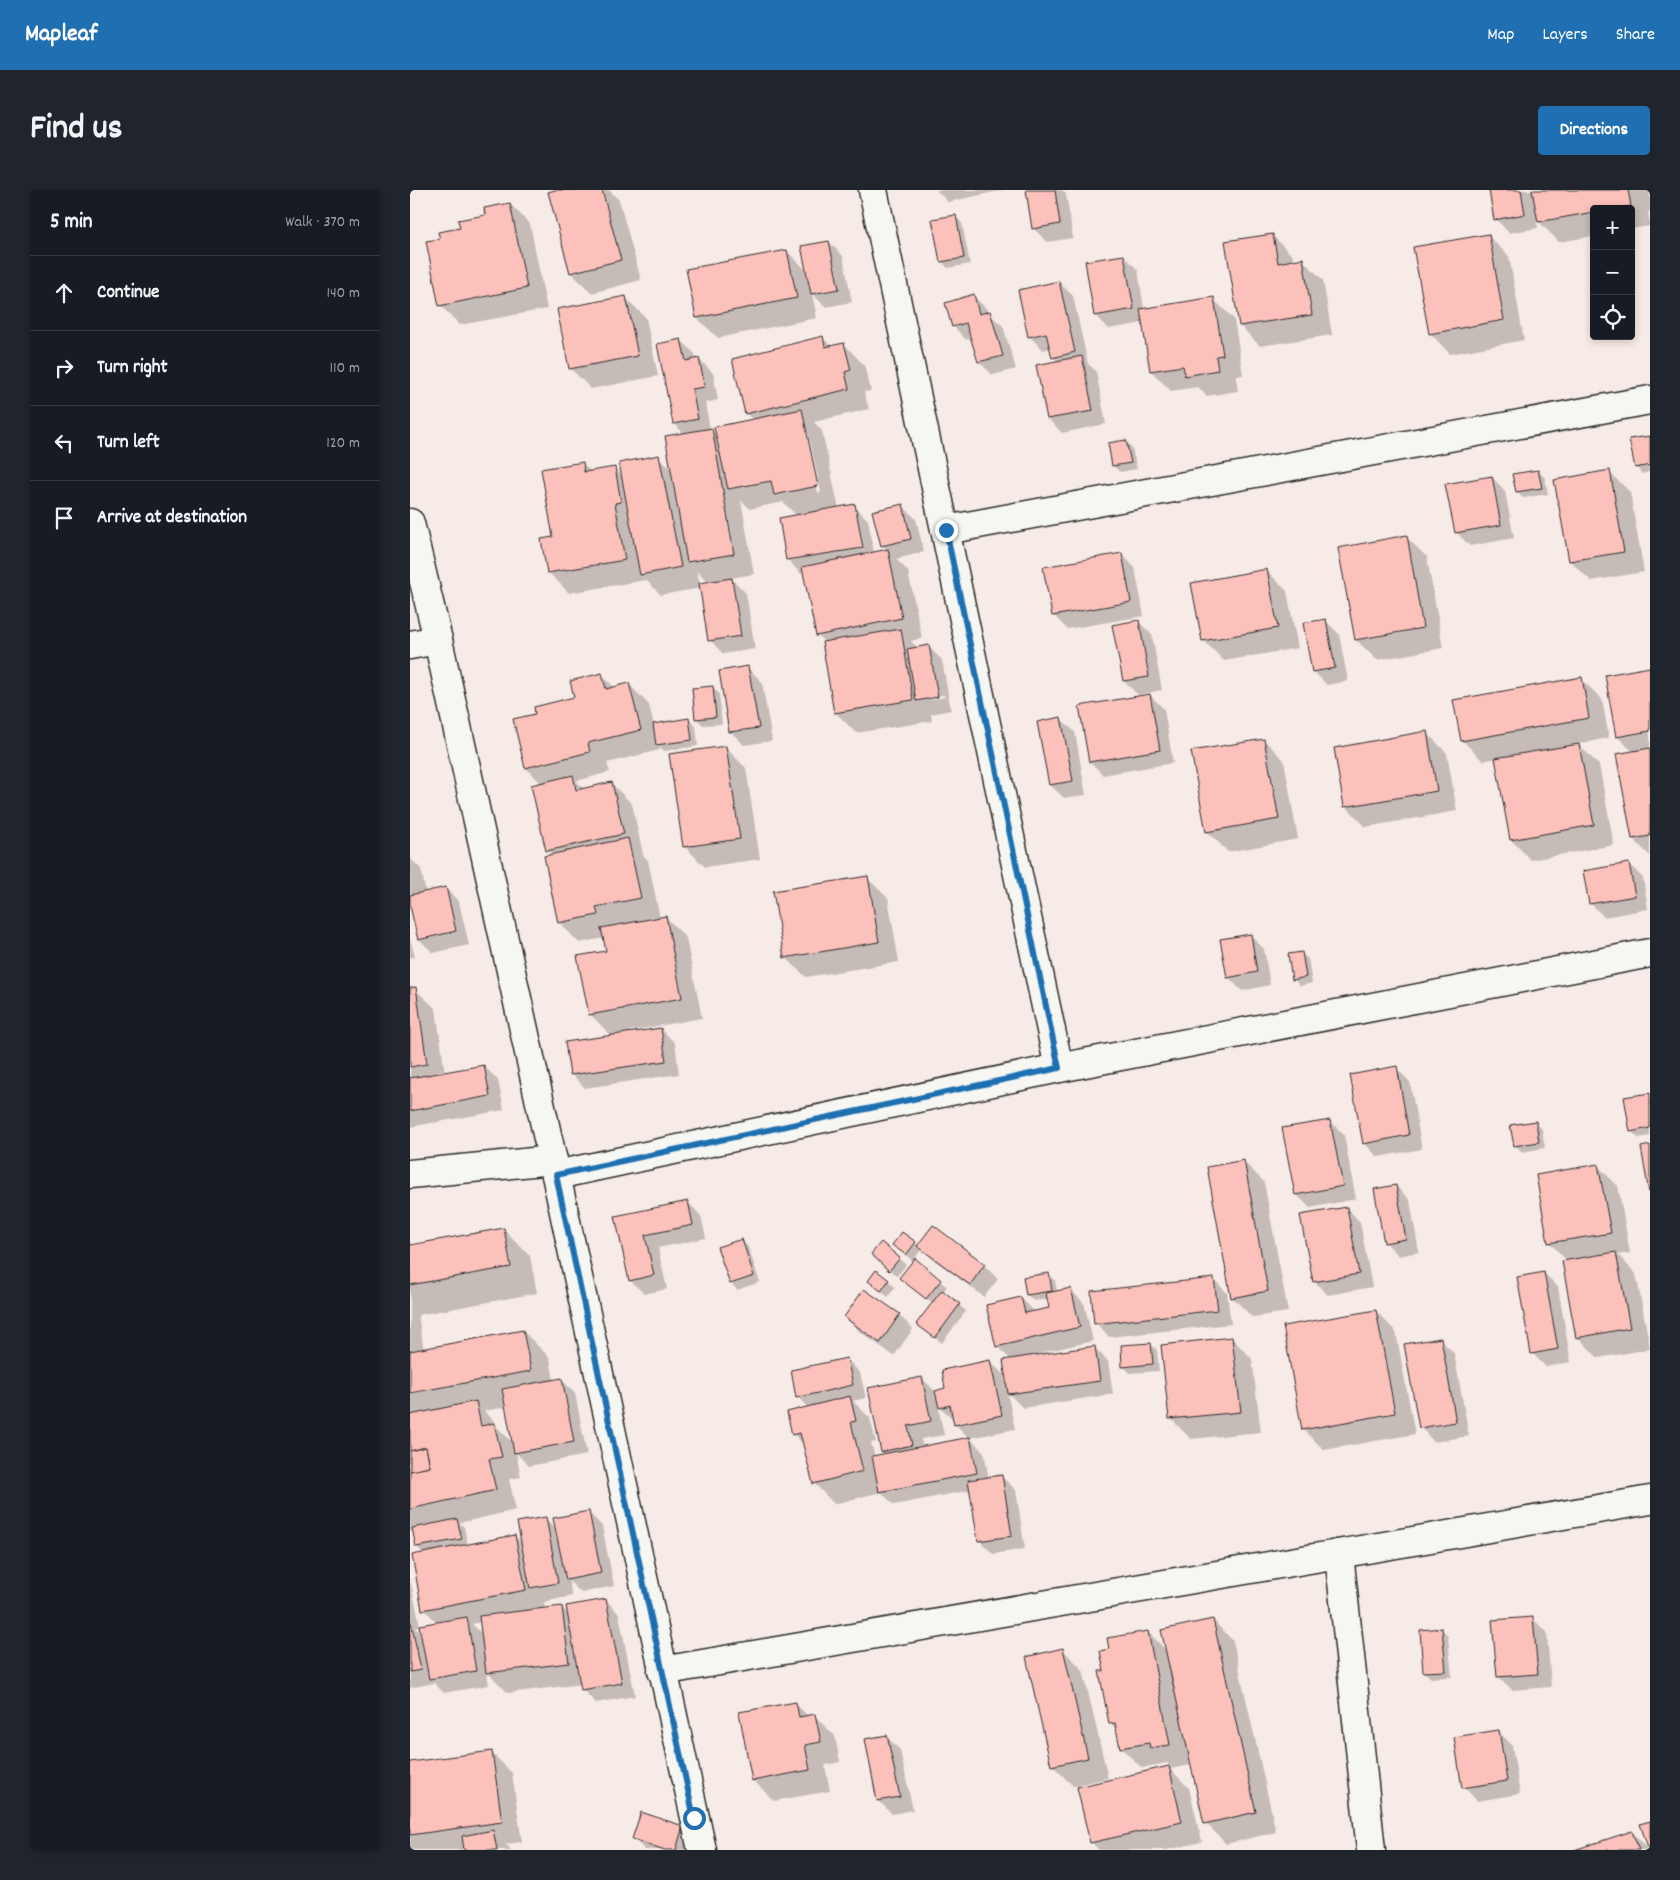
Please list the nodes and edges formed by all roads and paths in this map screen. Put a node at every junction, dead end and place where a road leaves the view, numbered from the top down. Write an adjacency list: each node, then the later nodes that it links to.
1 (873, 190): 4 (street)
2 (1650, 400): 4 (street)
3 (410, 523): 5 (street)
4 (946, 530): 8 (street)
5 (438, 640): 6 (street); 9 (street)
6 (410, 645)
7 (1650, 953): 8 (street)
8 (1059, 1068): 9 (street)
9 (555, 1167): 10 (street); 13 (street)
10 (410, 1174)
11 (1650, 1500): 12 (street)
12 (1339, 1554): 13 (street); 15 (street)
13 (662, 1671): 14 (street)
14 (702, 1850)
15 (1371, 1850)

